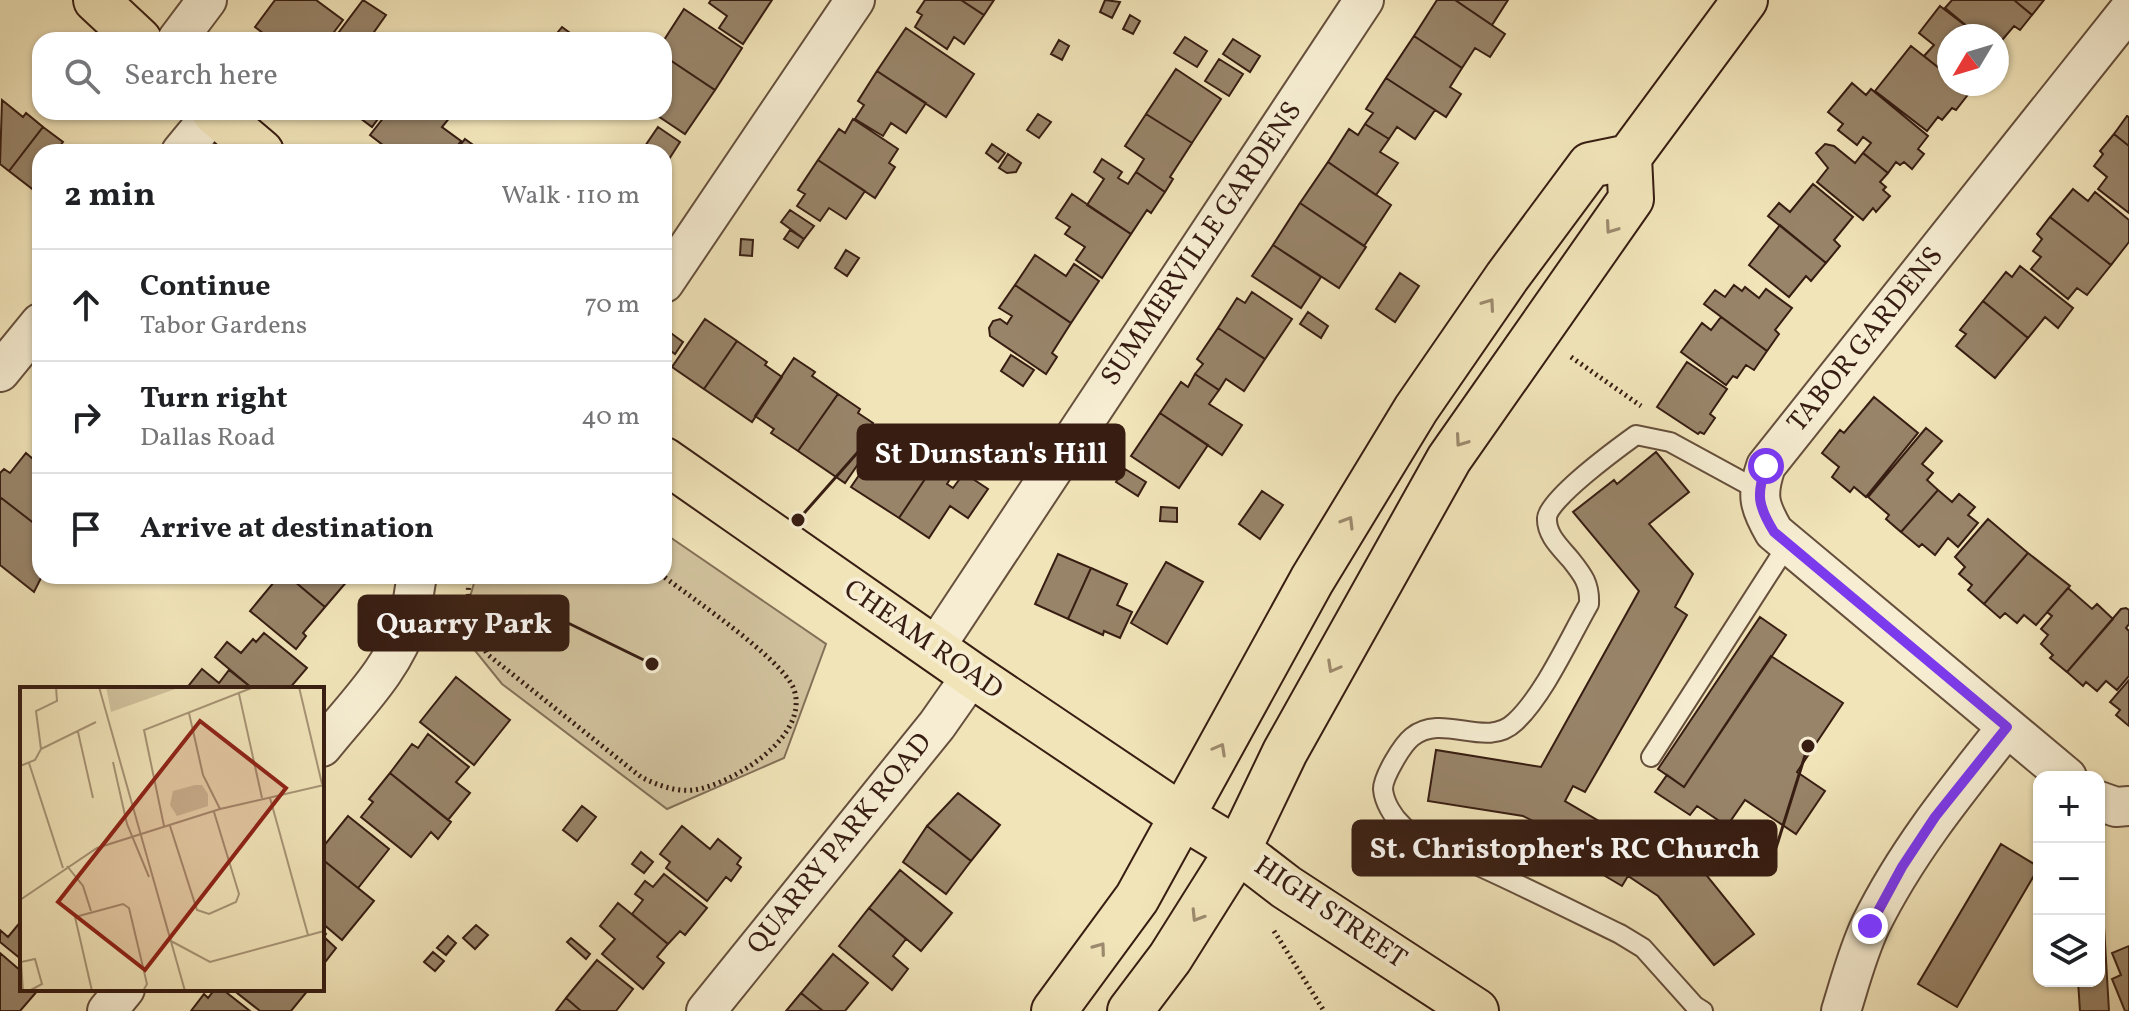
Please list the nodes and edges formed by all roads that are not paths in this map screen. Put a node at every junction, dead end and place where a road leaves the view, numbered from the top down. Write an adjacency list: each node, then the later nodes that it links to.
1 (96, 0): 7 (highway)
2 (207, 0): 8 (street)
3 (855, 0): 14 (street)
4 (1364, 0): 21 (street, SUMMERVILLE GARDENS)
5 (1745, 0): 13 (highway)
6 (2129, 10): 18 (street, TABOR GARDENS)
7 (130, 32)
8 (183, 32)
9 (207, 120): 11 (street)
10 (223, 120): 12 (highway)
11 (188, 144)
12 (252, 144)
13 (1629, 157): 29 (highway, one-way to 13); 30 (highway, one-way to 30)
14 (672, 271)
15 (32, 333): 16 (street)
16 (0, 372)
17 (672, 466): 21 (highway, CHEAM ROAD)
18 (1758, 490): 19 (street); 37 (lane)
19 (1788, 544): 23 (street); 25 (lane)
20 (416, 584): 24 (street)
21 (934, 649): 22 (highway, CHEAM ROAD)
22 (972, 675): 29 (highway, CHEAM ROAD); 33 (street, QUARRY PARK ROAD)
23 (2007, 727): 26 (street); 38 (street)
24 (324, 745)
25 (1651, 757)
26 (2060, 771)
27 (2105, 803): 28 (street)
28 (2129, 806)
29 (1183, 817): 30 (highway, HIGH STREET); 34 (highway, one-way to 29)
30 (1238, 850): 35 (highway, one-way to 35); 36 (highway, HIGH STREET)
31 (123, 991): 32 (street)
32 (107, 1011)
33 (706, 1011)
34 (1054, 1011)
35 (1130, 1011)
36 (1476, 1011)
37 (1703, 1011)
38 (1841, 1011)

